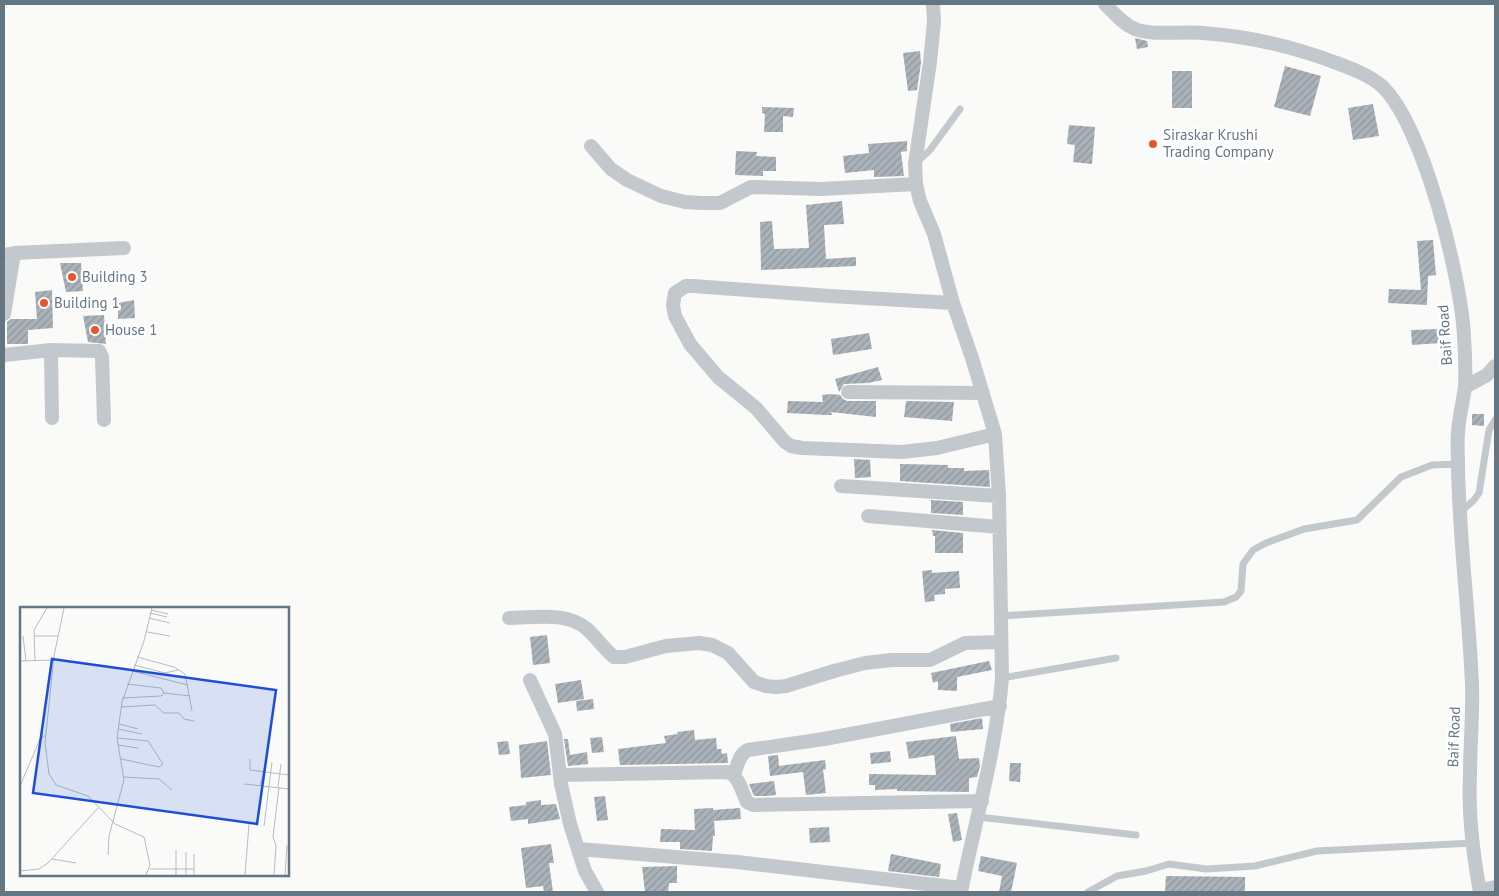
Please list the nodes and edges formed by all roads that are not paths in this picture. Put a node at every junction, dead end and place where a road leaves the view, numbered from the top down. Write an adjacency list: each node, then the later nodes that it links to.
1 (933, 4): 5 (street)
2 (1105, 4): 14 (street, Baif Road)
3 (960, 109): 5 (lane)
4 (591, 146): 6 (street)
5 (915, 164): 6 (street)
6 (916, 184): 9 (street)
7 (124, 248): 8 (street)
8 (9, 254): 10 (street)
9 (953, 303): 16 (street); 20 (street)
10 (4, 314)
11 (51, 350): 12 (street); 17 (street); 18 (street)
12 (4, 355)
13 (1495, 366): 14 (street)
14 (1464, 388): 21 (street, Baif Road)
15 (848, 392): 16 (street)
16 (983, 393): 20 (street)
17 (52, 418)
18 (104, 420)
19 (1495, 420): 24 (lane)
20 (995, 434): 23 (street)
21 (1458, 464): 24 (street, Baif Road); 27 (lane)
22 (841, 486): 23 (street)
23 (999, 496): 26 (street)
24 (1459, 512): 39 (street, Baif Road)
25 (868, 516): 26 (street)
26 (999, 527): 27 (street)
27 (1000, 616): 29 (street)
28 (508, 618): 29 (street)
29 (1000, 642): 31 (street)
30 (1116, 658): 31 (lane)
31 (1002, 678): 33 (street)
32 (530, 680): 34 (street)
33 (1000, 706): 35 (street); 36 (street)
34 (560, 775): 35 (street); 40 (street)
35 (734, 775): 36 (street)
36 (982, 801): 37 (street)
37 (978, 817): 38 (lane); 42 (street)
38 (1136, 835)
39 (1473, 843): 43 (street, Baif Road); 45 (lane)
40 (578, 849): 42 (street); 44 (street)
41 (1495, 887): 43 (street)
42 (961, 890)
43 (1480, 891)
44 (597, 892)
45 (1088, 892)

